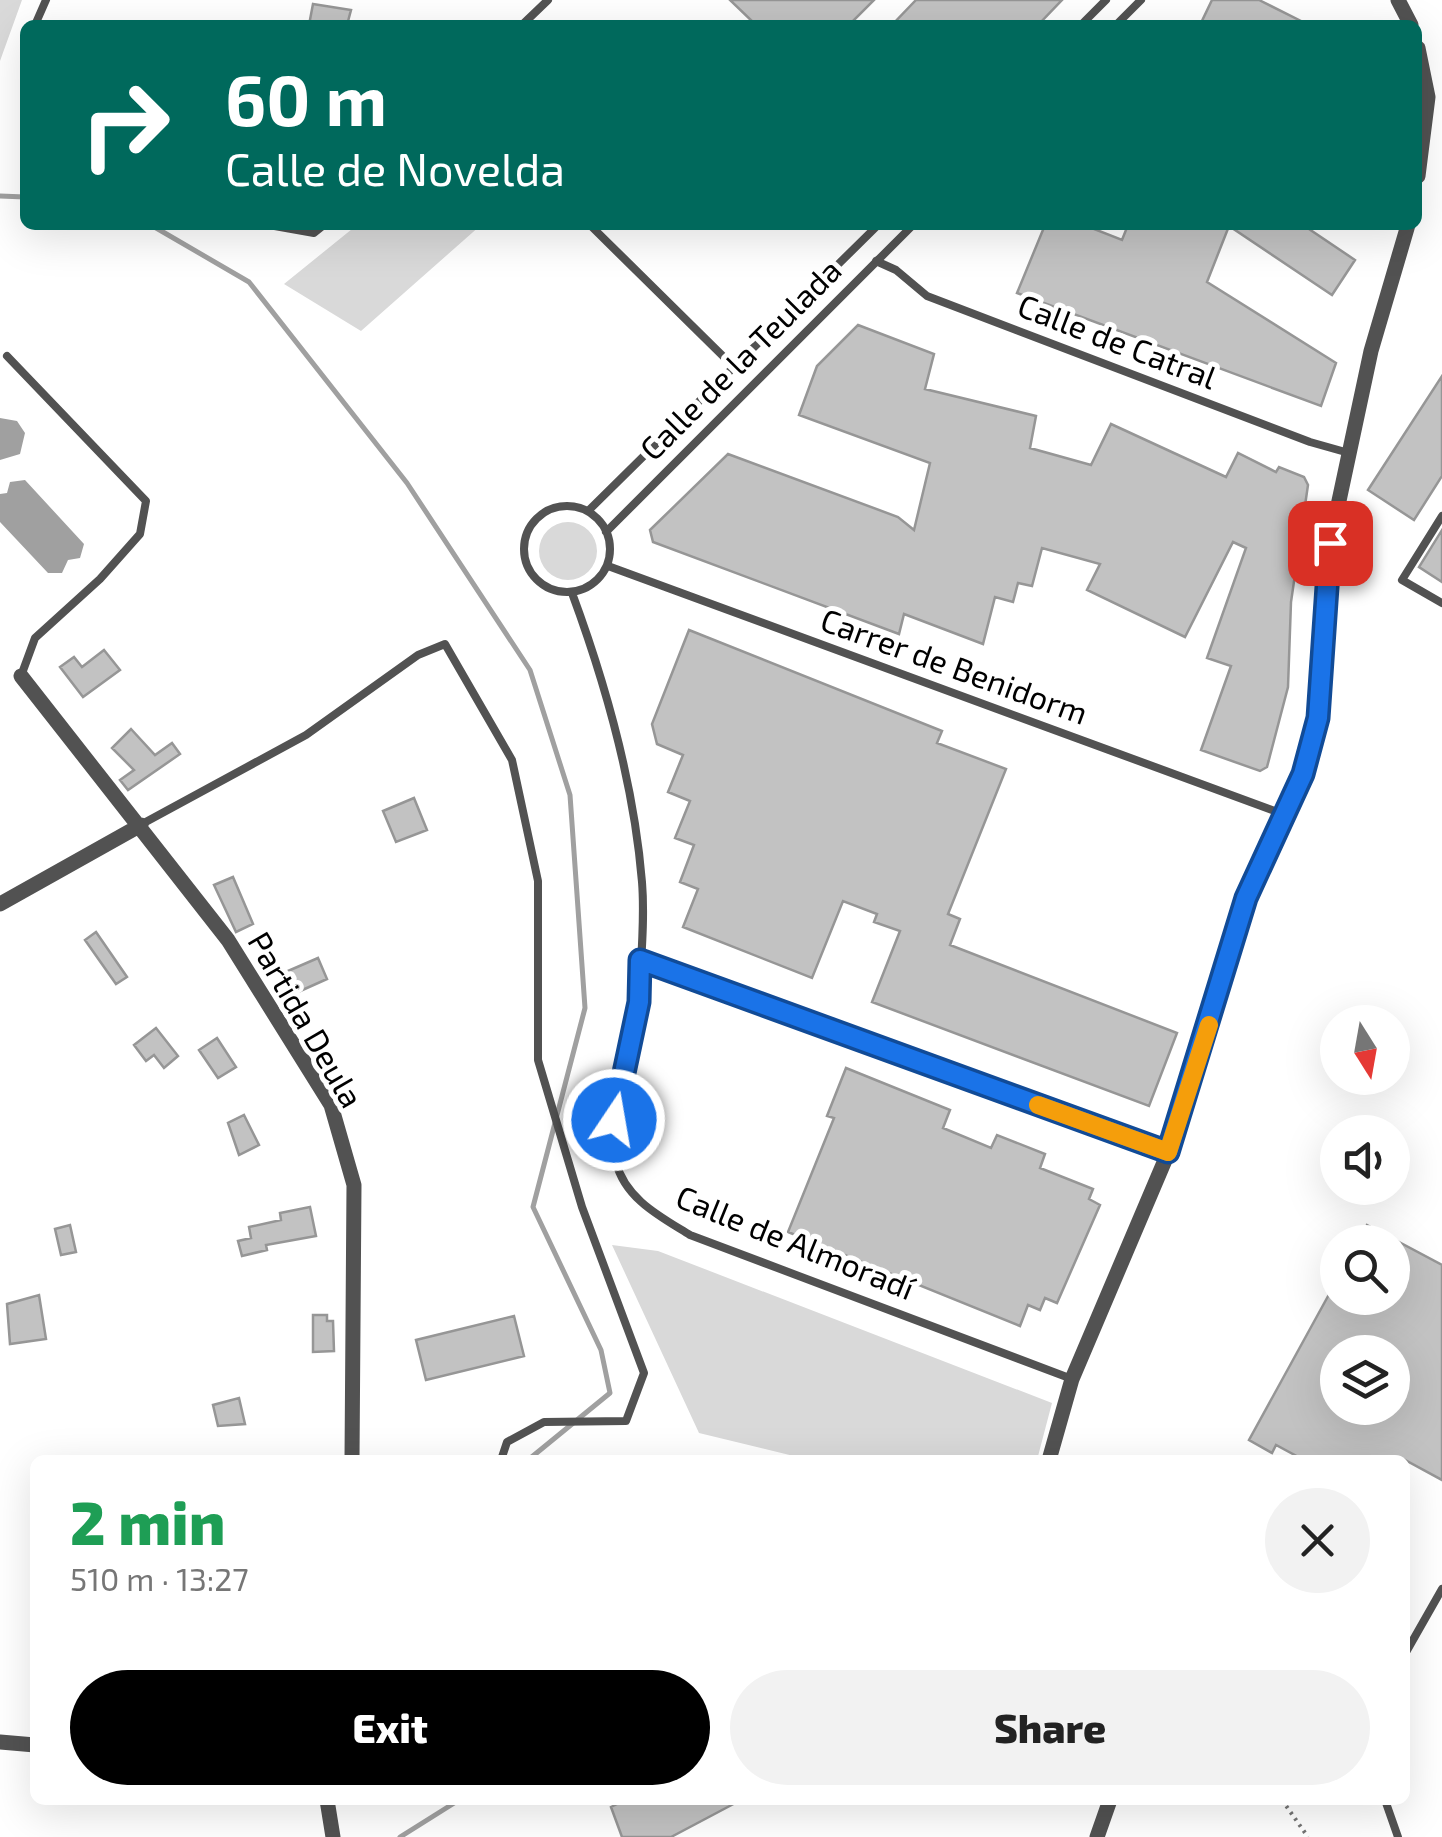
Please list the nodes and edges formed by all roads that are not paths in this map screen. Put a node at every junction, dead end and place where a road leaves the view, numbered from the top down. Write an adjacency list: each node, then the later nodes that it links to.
1 (548, 0): 4 (lane)
2 (1106, 0): 5 (lane)
3 (1141, 0): 6 (lane)
4 (527, 20)
5 (1086, 20)
6 (1121, 20)
7 (1422, 68): 8 (street)
8 (1422, 144)
9 (294, 230): 10 (lane)
10 (318, 230)
11 (595, 230): 17 (lane)
12 (873, 230): 17 (lane, Calle de la Teulada)
13 (908, 230): 15 (lane, Calle de la Teulada)
14 (1407, 230): 18 (street)
15 (876, 261): 18 (lane, Calle de Catral); 21 (lane, Calle de la Teulada)
16 (8, 356): 25 (lane)
17 (734, 367): 19 (lane, Calle de la Teulada)
18 (1349, 452): 26 (street)
19 (588, 511): 21 (lane); 23 (lane)
20 (1442, 516): 24 (lane)
21 (606, 532): 22 (lane)
22 (608, 566): 23 (lane); 26 (lane, Carrer de Benidorm)
23 (572, 593): 29 (lane, Calle de Almoradí)
24 (1442, 603)
25 (21, 676): 27 (street, Partida Deula)
26 (1283, 814): 30 (street)
27 (140, 825): 28 (street); 32 (street, Partida Deula); 33 (lane)
28 (0, 904)
29 (640, 960): 30 (lane); 31 (lane, Calle de Almoradí)
30 (1168, 1152): 31 (street)
31 (1072, 1379): 34 (street)
32 (352, 1455)
33 (503, 1455)
34 (1051, 1455)
35 (1442, 1589): 36 (lane)
36 (1410, 1645)
37 (0, 1742): 38 (street)
38 (30, 1745)
39 (328, 1805): 42 (street)
40 (1108, 1805): 43 (street)
41 (1386, 1805): 44 (lane)
42 (333, 1837)
43 (1098, 1837)
44 (1398, 1837)

